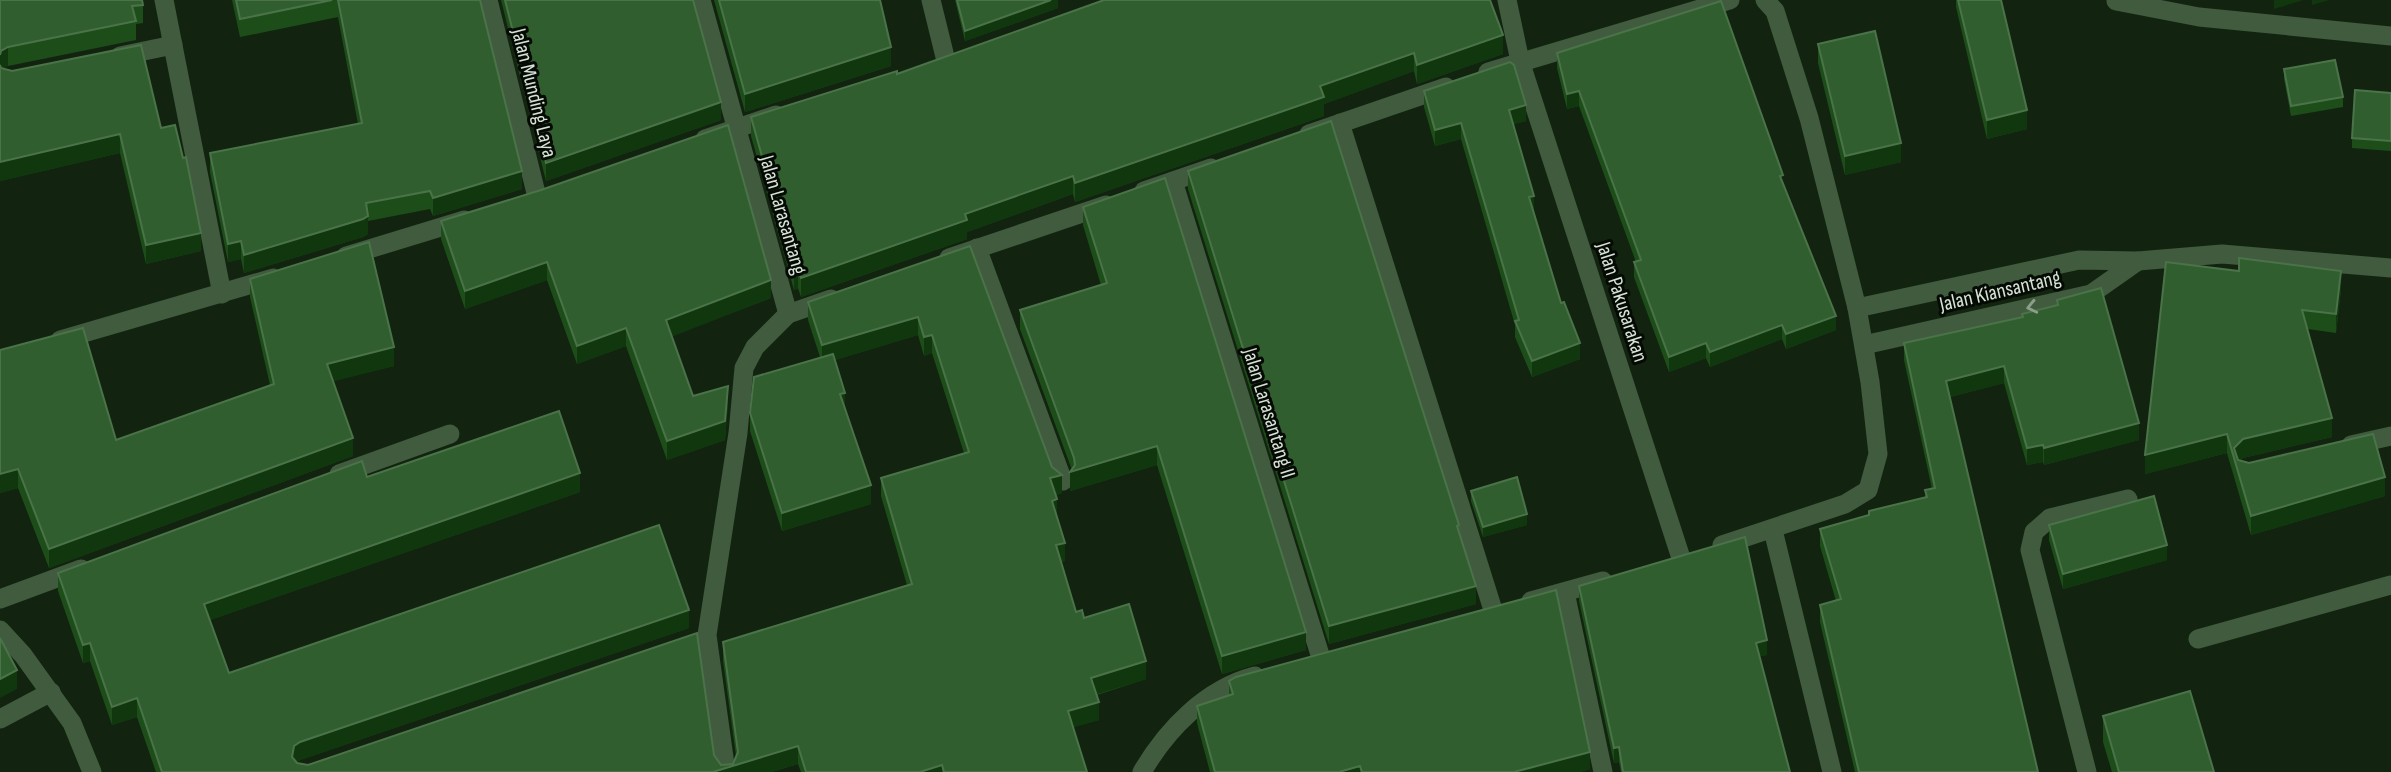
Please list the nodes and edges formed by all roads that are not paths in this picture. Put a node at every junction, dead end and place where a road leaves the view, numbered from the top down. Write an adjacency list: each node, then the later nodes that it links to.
1 (164, 0): 10 (street)
2 (488, 0): 21 (street, Jalan Munding Laya)
3 (701, 0): 16 (street, Jalan Larasantang)
4 (931, 0): 12 (street)
5 (1507, 0): 13 (street, Jalan Pakusarakan)
6 (1730, 0): 13 (street)
7 (1765, 0): 31 (street)
8 (2116, 1): 9 (street)
9 (2391, 36)
10 (173, 45): 11 (street); 30 (street)
11 (105, 59)
12 (946, 61)
13 (1520, 61): 15 (street); 41 (street, Jalan Pakusarakan)
14 (801, 107): 16 (street)
15 (1340, 123): 17 (street); 45 (street)
16 (735, 128): 18 (street); 32 (street, Jalan Larasantang)
17 (1289, 141)
18 (686, 145)
19 (1225, 163): 20 (street)
20 (1174, 181): 23 (street); 49 (street, Jalan Larasantang II)
21 (562, 189)
22 (484, 214): 25 (street)
23 (977, 248): 26 (street); 39 (street)
24 (2138, 261): 27 (street, Jalan Kiansantang); 31 (street, Jalan Kiansantang); 33 (street, Jalan Kiansantang, one-way to 33)
25 (327, 262)
26 (927, 266)
27 (2391, 268)
28 (288, 274): 30 (street)
29 (851, 292): 32 (street)
30 (222, 294): 34 (street)
31 (1857, 308): 33 (street)
32 (788, 314): 54 (street)
33 (1864, 345): 41 (street)
34 (38, 346)
35 (450, 434): 38 (street)
36 (2391, 436): 37 (street)
37 (2335, 449)
38 (321, 481)
39 (1063, 481)
40 (2128, 499): 58 (street)
41 (1773, 530): 57 (street)
42 (103, 561): 46 (street)
43 (1616, 577): 45 (street)
44 (2391, 585): 48 (street)
45 (1565, 592): 56 (street)
46 (0, 599)
47 (0, 631): 51 (street)
48 (2198, 639)
49 (1321, 658)
50 (1269, 672): 55 (street)
51 (51, 692): 52 (street); 53 (street)
52 (0, 719)
53 (92, 772)
54 (726, 772)
55 (1142, 772)
56 (1603, 772)
57 (1832, 772)
58 (2087, 772)

